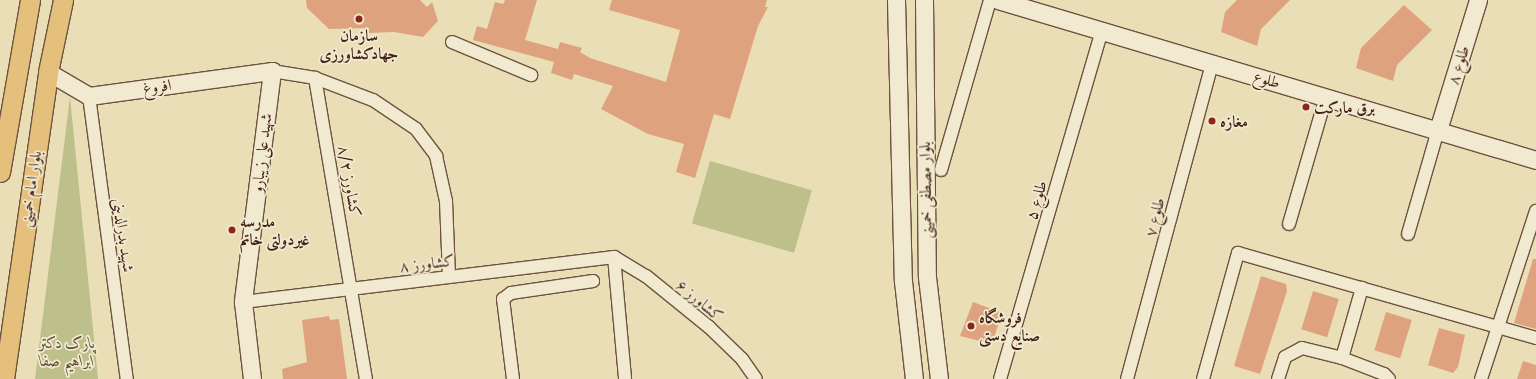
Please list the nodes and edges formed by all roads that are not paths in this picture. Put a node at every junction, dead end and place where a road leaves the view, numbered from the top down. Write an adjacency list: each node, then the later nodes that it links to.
1 (30, 0): 22 (main road, بلوار امام خمینی)
2 (63, 0): 12 (main road, بلوار امام خمینی)
3 (896, 0): 17 (street, بلوار مصطفی خمینی)
4 (924, 0): 18 (street, بلوار مصطفی خمینی)
5 (990, 0): 21 (street)
6 (998, 0): 8 (street, طلوع)
7 (1478, 0): 19 (street, طلوع ۸)
8 (1102, 30): 10 (street, طلوع); 45 (street, طلوع ۵)
9 (452, 42): 13 (street)
10 (1212, 63): 16 (street, طلوع); 46 (street, طلوع ۷)
11 (272, 71): 14 (street); 15 (street, افروغ); 32 (street, شهید علی زیبارو)
12 (48, 72): 15 (street); 28 (main road, بلوار امام خمینی)
13 (530, 75)
14 (315, 78): 27 (street); 31 (street, کشاورز ۸/۲)
15 (89, 96): 37 (street, شهید بدرالدینی)
16 (1326, 97): 19 (street, طلوع); 24 (street)
17 (899, 120): 18 (street); 43 (street, بلوار مصطفی خمینی)
18 (924, 120): 44 (street, بلوار مصطفی خمینی)
19 (1438, 130): 20 (street, طلوع); 25 (street)
20 (1536, 160)
21 (941, 170)
22 (0, 172)
23 (1536, 211): 33 (street)
24 (1289, 224)
25 (1408, 234)
26 (614, 257): 27 (street, کشاورز ۸); 41 (street); 42 (street, کشاورز ۶)
27 (449, 276): 31 (street, کشاورز ۸)
28 (8, 278): 36 (main road, بلوار امام خمینی)
29 (592, 281): 40 (street)
30 (1362, 288): 33 (street); 35 (street); 47 (street)
31 (353, 289): 32 (street, کشاورز ۸); 39 (street, کشاورز ۸/۲)
32 (243, 302): 38 (street, شهید علی زیبارو)
33 (1498, 326): 34 (street); 50 (street)
34 (1536, 338)
35 (1342, 358): 48 (street); 49 (street)
36 (4, 379)
37 (127, 379)
38 (252, 379)
39 (366, 379)
40 (513, 379)
41 (625, 379)
42 (756, 379)
43 (914, 379)
44 (939, 379)
45 (1000, 379)
46 (1127, 379)
47 (1203, 379)
48 (1278, 379)
49 (1389, 379)
50 (1481, 379)

